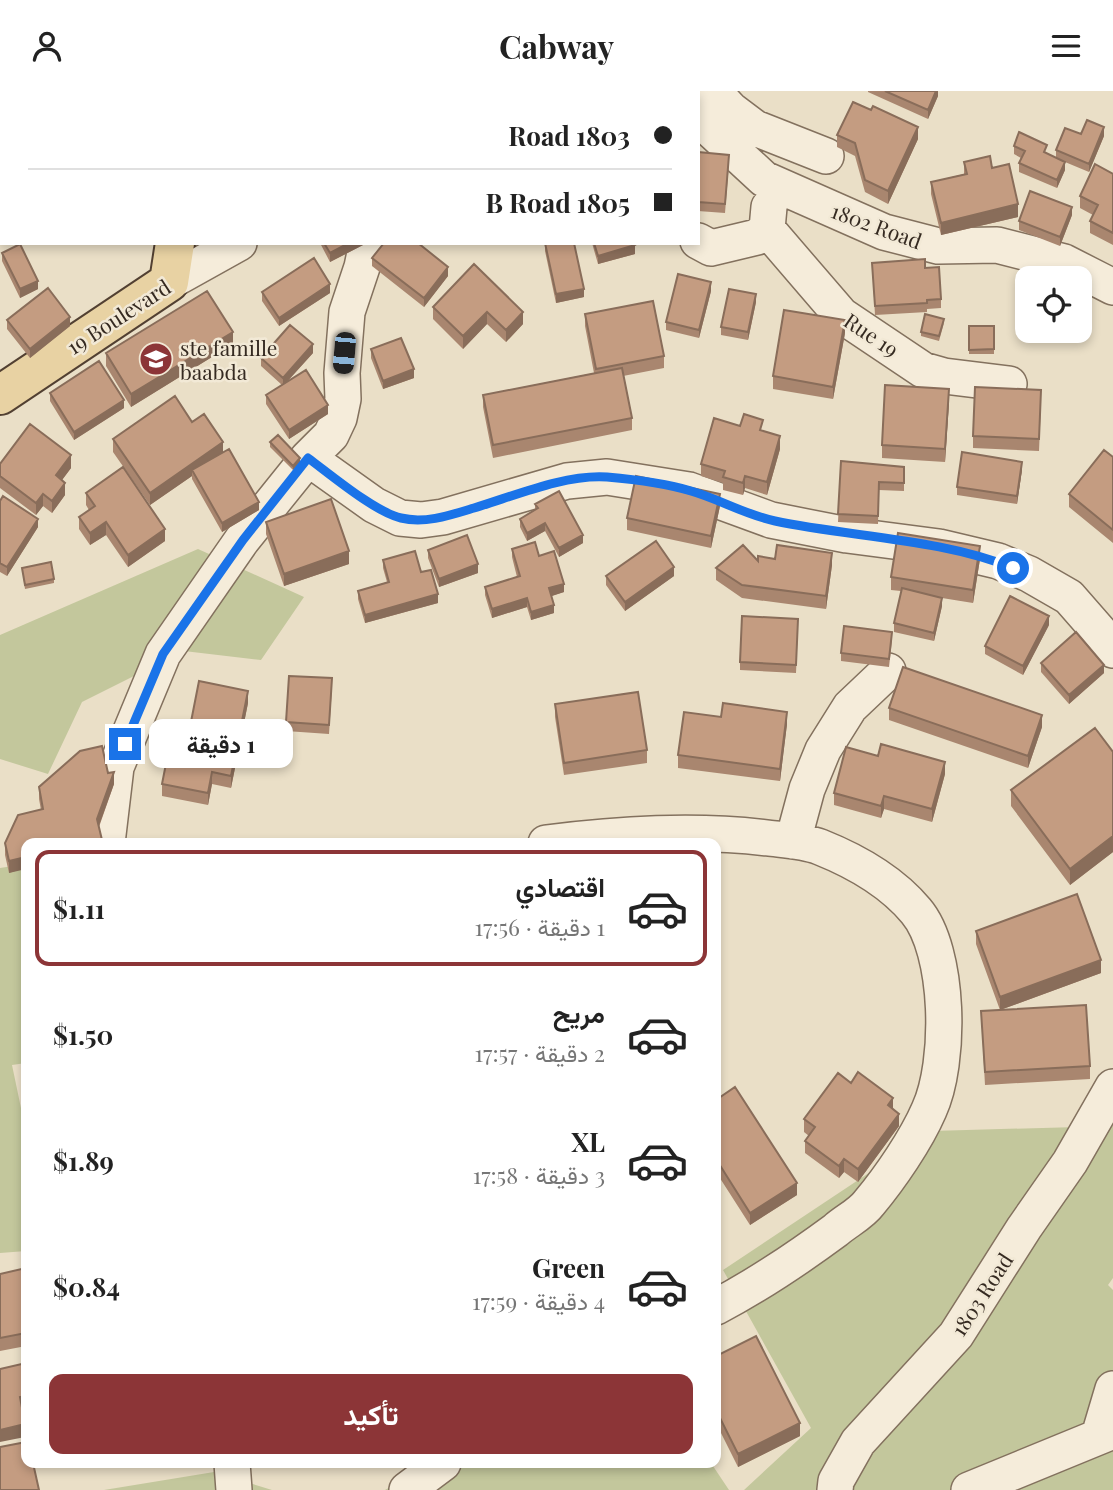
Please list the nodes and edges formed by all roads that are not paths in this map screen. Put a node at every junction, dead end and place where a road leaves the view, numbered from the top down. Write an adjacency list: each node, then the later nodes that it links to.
1 (713, 91): 3 (street)
2 (700, 120): 4 (street, 1802 Road)
3 (826, 156)
4 (764, 179): 5 (street); 11 (street, 1802 Road)
5 (767, 229): 6 (street); 12 (street, Rue 19)
6 (700, 242)
7 (174, 245): 10 (main road)
8 (235, 245): 10 (street, 19 Boulevard)
9 (367, 245): 14 (street)
10 (169, 282): 13 (main road, 19 Boulevard)
11 (1113, 287)
12 (1009, 384)
13 (0, 394)
14 (308, 458): 15 (street); 17 (street)
15 (1113, 650)
16 (888, 671): 19 (street)
17 (108, 838)
18 (587, 838): 19 (street)
19 (793, 841): 21 (street)
20 (1113, 1087): 26 (street, 1803 Road)
21 (721, 1304)
22 (1113, 1389): 23 (street)
23 (1106, 1433): 27 (street)
24 (436, 1468): 25 (street)
25 (407, 1490)
26 (835, 1490)
27 (969, 1490)

